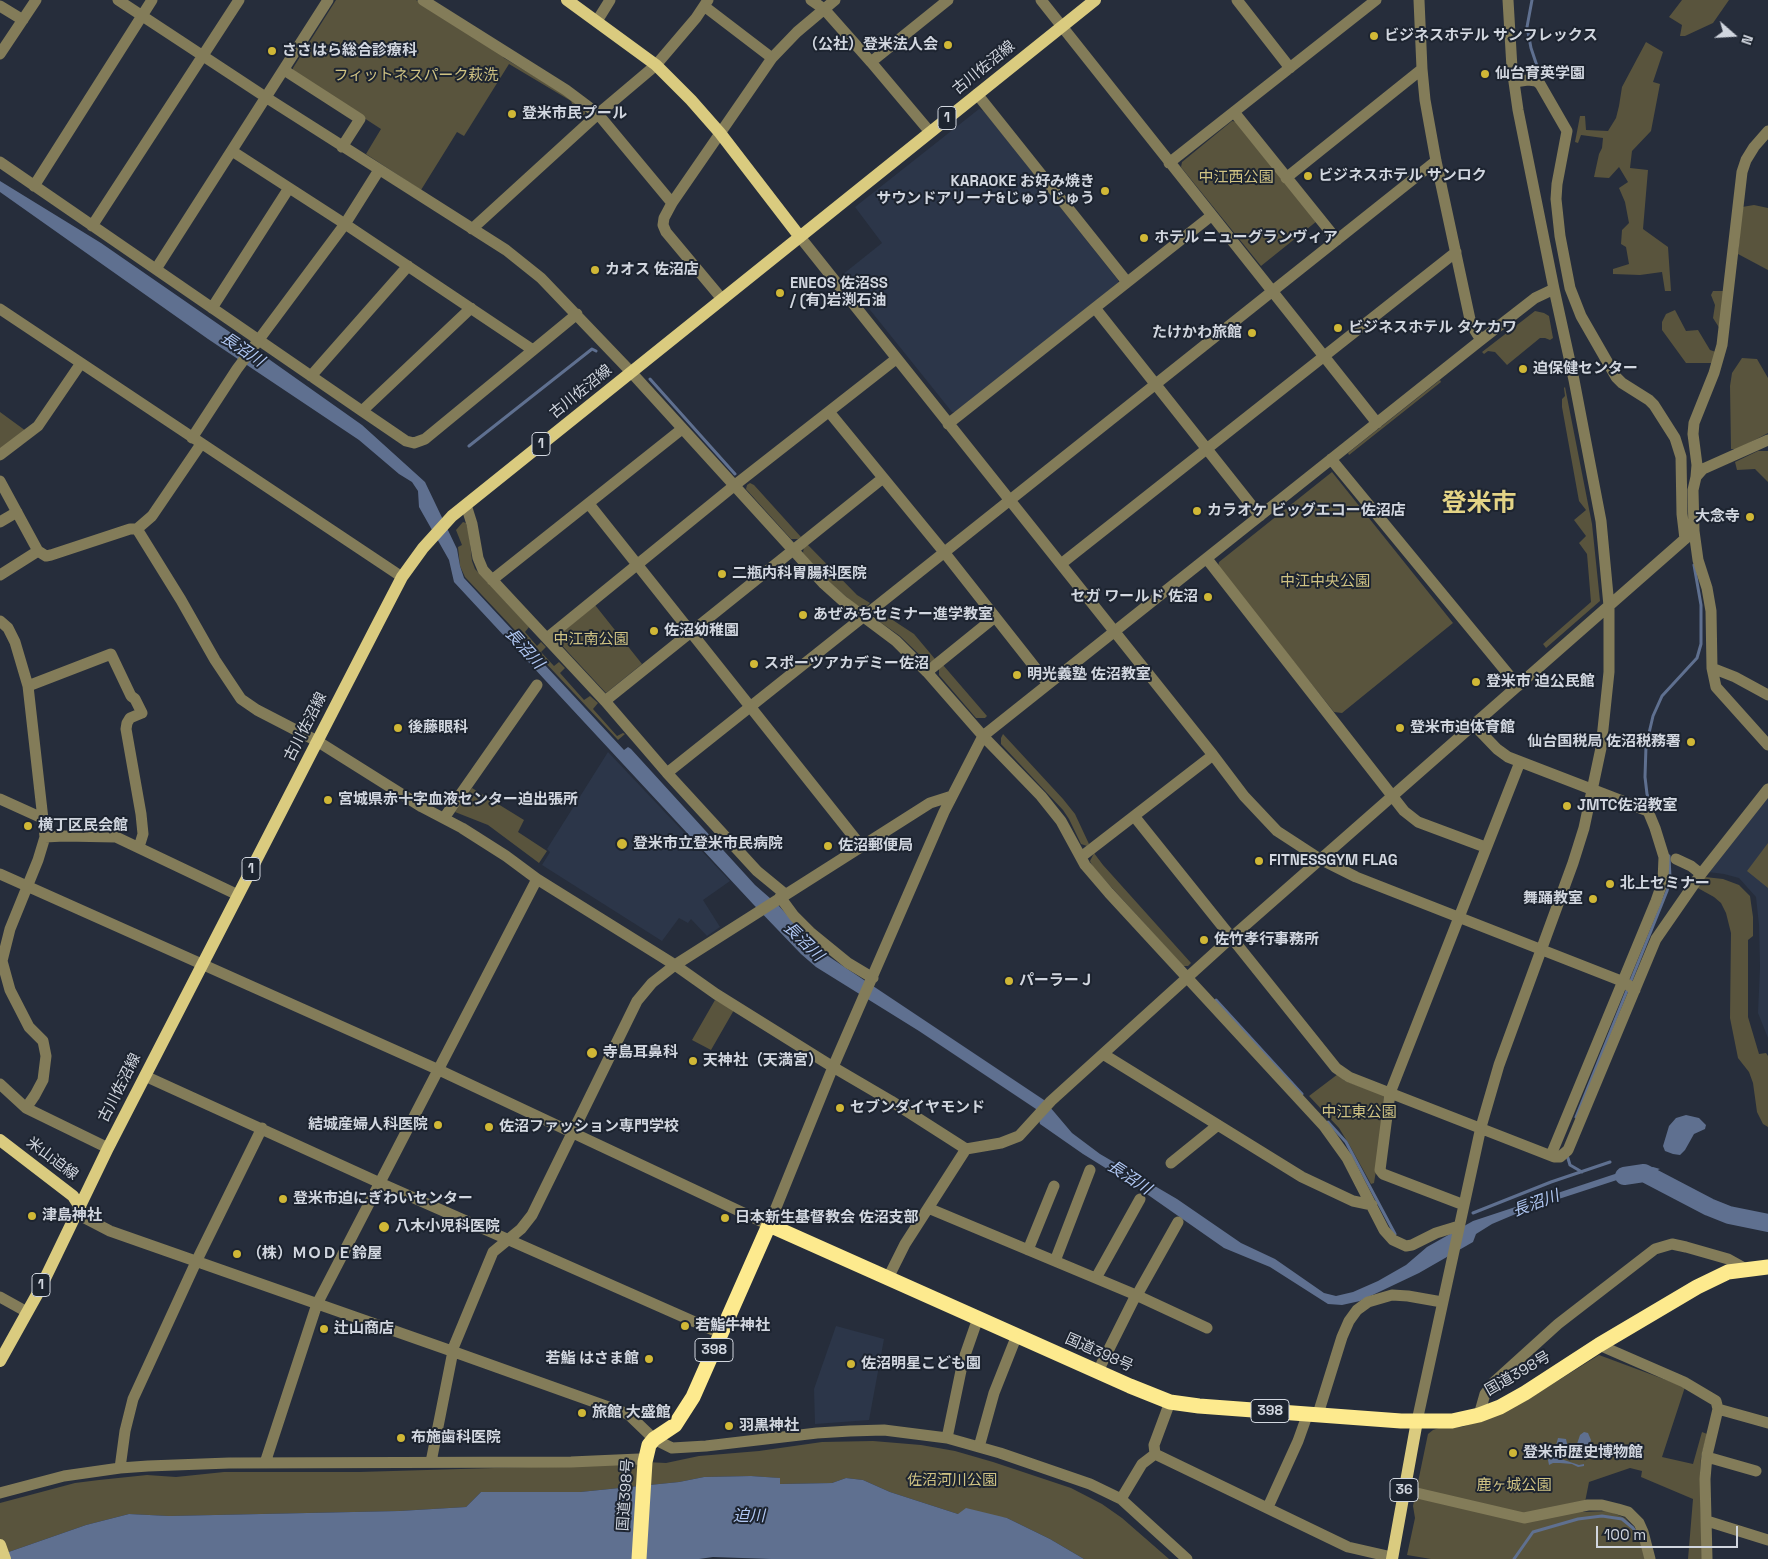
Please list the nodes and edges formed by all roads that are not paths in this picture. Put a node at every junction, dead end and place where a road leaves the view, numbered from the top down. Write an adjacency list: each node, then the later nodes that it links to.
1 (36, 0): 22 (street)
2 (118, 0): 21 (street)
3 (152, 0): 21 (street)
4 (239, 0): 26 (street)
5 (328, 0): 32 (street)
6 (424, 0): 37 (street)
7 (567, 0): 23 (main road)
8 (610, 0): 23 (street)
9 (811, 0): 20 (street)
10 (835, 0): 20 (street)
11 (948, 0): 28 (street)
12 (1041, 0): 24 (street)
13 (1095, 0): 24 (main road, 古川佐沼線 / 1)
14 (1237, 0): 30 (street)
15 (1376, 0): 30 (street)
16 (1419, 0): 31 (street)
17 (1508, 0): 33 (street)
18 (706, 3): 27 (street); 29 (street)
19 (0, 6): 22 (street)
20 (824, 9): 27 (street); 28 (street)
21 (142, 16): 26 (street); 48 (street)
22 (23, 20): 25 (street)
23 (597, 21): 29 (main road)
24 (1062, 26): 34 (main road, 古川佐沼線 / 1); 45 (street)
25 (0, 54)
26 (203, 55): 35 (street); 53 (street)
27 (772, 58): 40 (street)
28 (871, 62): 39 (street)
29 (656, 65): 37 (street); 40 (main road)
30 (1290, 68): 36 (street)
31 (1422, 69): 43 (street); 47 (street)
32 (284, 70): 35 (street); 41 (street)
33 (1514, 82): 61 (street); 67 (street)
34 (977, 94): 39 (main road, 古川佐沼線 / 1); 60 (street)
35 (267, 98): 41 (street); 42 (street)
36 (1234, 112): 45 (street); 47 (street)
37 (598, 114): 50 (street); 54 (street)
38 (1768, 131): 90 (street)
39 (930, 132): 55 (main road, 古川佐沼線 / 1)
40 (720, 133): 50 (street); 55 (main road)
41 (342, 147): 46 (street)
42 (232, 152): 49 (street); 59 (street)
43 (1436, 160): 56 (street); 57 (street)
44 (0, 162): 48 (street)
45 (1169, 163): 51 (street)
46 (379, 170): 52 (street); 54 (street)
47 (1286, 178): 56 (street)
48 (34, 186): 53 (street)
49 (289, 188): 52 (street); 64 (street)
50 (672, 204): 63 (street)
51 (1211, 216): 60 (street); 62 (street)
52 (345, 224): 58 (street); 72 (street)
53 (92, 226): 59 (street)
54 (472, 229): 70 (street)
55 (800, 237): 63 (main road, 古川佐沼線 / 1); 75 (street)
56 (1337, 240): 62 (street)
57 (1456, 252): 71 (street); 74 (street)
58 (408, 266): 65 (street); 78 (street)
59 (156, 269): 64 (street)
60 (1127, 282): 66 (street)
61 (1554, 289): 69 (street); 71 (street)
62 (1274, 291): 74 (street); 79 (street)
63 (722, 299): 77 (main road, 古川佐沼線 / 1)
64 (212, 308): 72 (street)
65 (471, 308): 73 (street); 80 (street)
66 (1095, 308): 79 (street); 83 (street)
67 (1578, 308): 69 (street); 101 (street)
68 (0, 309): 76 (street)
69 (1559, 311): 111 (street)
70 (577, 314): 73 (street); 77 (street)
71 (1481, 340): 82 (street)
72 (257, 344): 78 (street); 86 (street)
73 (533, 350): 80 (street)
74 (1324, 355): 82 (street); 87 (street)
75 (896, 359): 81 (street); 83 (street)
76 (81, 363): 86 (street); 88 (street)
77 (631, 372): 84 (street); 96 (main road, 古川佐沼線 / 1)
78 (311, 376): 80 (street)
79 (1156, 384): 87 (street); 94 (street)
80 (362, 412)
81 (830, 413): 91 (street); 93 (street)
82 (1377, 423): 89 (street)
83 (948, 424): 94 (street)
84 (682, 429): 93 (street); 95 (street)
85 (1768, 440): 90 (street)
86 (196, 441): 100 (street); 109 (street)
87 (1206, 449): 98 (street); 106 (street)
88 (0, 455)
89 (1331, 459): 98 (street); 123 (street)
90 (1696, 477): 101 (street)
91 (883, 478): 102 (street); 104 (street)
92 (0, 481): 97 (street)
93 (735, 485): 102 (street); 107 (street)
94 (1010, 501): 104 (street); 106 (street)
95 (589, 504): 107 (street); 110 (street)
96 (466, 505): 109 (main road, 古川佐沼線 / 1); 110 (street)
97 (17, 512): 99 (street); 103 (street)
98 (1260, 516): 105 (street)
99 (0, 522)
100 (137, 529): 103 (street); 129 (street)
101 (1689, 535): 111 (street); 118 (street)
102 (792, 550): 113 (street); 115 (street)
103 (38, 551): 108 (street)
104 (944, 552): 112 (street); 113 (street)
105 (1207, 559): 116 (street); 136 (street)
106 (1061, 564): 116 (street)
107 (637, 565): 115 (street); 117 (street)
108 (0, 575)
109 (402, 577): 129 (main road, 古川佐沼線 / 1)
110 (492, 580): 117 (street)
111 (1609, 606): 123 (street); 134 (street)
112 (995, 616): 119 (street); 120 (street)
113 (864, 617): 119 (street); 126 (street)
114 (0, 621): 121 (street)
115 (690, 631): 125 (street); 126 (street)
116 (1114, 631): 120 (street); 131 (street)
117 (547, 638): 125 (street)
118 (1712, 668): 124 (street); 130 (street)
119 (928, 672): 128 (street)
120 (1048, 684): 128 (street)
121 (28, 686): 140 (street); 144 (street)
122 (538, 686): 141 (street)
123 (1518, 686): 127 (street)
124 (1768, 694)
125 (605, 701): 133 (street)
126 (750, 707): 133 (street); 143 (street)
127 (1474, 724): 132 (street); 136 (street)
128 (983, 736): 137 (street); 146 (street)
129 (317, 741): 141 (street); 153 (main road, 古川佐沼線 / 1)
130 (1768, 745)
131 (1213, 755): 139 (street); 147 (street)
132 (1520, 762): 134 (street); 145 (street)
133 (667, 773): 154 (street)
134 (1593, 789): 157 (street); 163 (street)
135 (1768, 789): 150 (street)
136 (1392, 795): 145 (street); 147 (street)
137 (952, 796): 143 (street); 162 (street)
138 (0, 799): 140 (street)
139 (1134, 816): 146 (street); 156 (street)
140 (42, 818): 142 (street)
141 (444, 818): 151 (street)
142 (45, 837): 144 (street); 152 (street)
143 (860, 846): 154 (street)
144 (139, 847): 153 (street)
145 (1485, 847): 155 (street)
146 (1081, 857): 161 (street)
147 (1320, 859): 155 (street); 156 (street)
148 (1676, 859): 150 (street)
149 (0, 874): 152 (street)
150 (1701, 874): 165 (street)
151 (537, 879): 160 (street); 169 (street)
152 (28, 887): 158 (street); 159 (street)
153 (238, 895): 159 (main road, 古川佐沼線 / 1)
154 (781, 897): 160 (street); 162 (street)
155 (1459, 918): 157 (street); 172 (street)
156 (1232, 937): 161 (street); 172 (street)
157 (1540, 950): 163 (street); 175 (street)
158 (1, 960): 164 (street)
159 (202, 964): 169 (street); 170 (main road, 古川佐沼線 / 1)
160 (675, 965): 168 (street); 177 (street)
161 (1187, 978): 167 (street); 187 (street)
162 (872, 980): 168 (street)
163 (1624, 982): 165 (street); 181 (street)
164 (10, 990): 166 (street); 173 (street)
165 (1635, 990): 181 (street)
166 (0, 999)
167 (1103, 1054): 174 (street); 180 (street)
168 (833, 1067): 180 (street); 192 (street)
169 (439, 1070): 177 (street); 184 (street)
170 (145, 1076): 176 (street); 179 (main road, 古川佐沼線 / 1)
171 (0, 1084): 173 (street)
172 (1390, 1092): 175 (street); 188 (street)
173 (26, 1108): 179 (street)
174 (1218, 1125): 182 (street); 187 (street)
175 (1481, 1127): 181 (street); 188 (street)
176 (262, 1128): 184 (street); 197 (street)
177 (573, 1132): 192 (street); 194 (street)
178 (0, 1140): 189 (main road, 米山迫線)
179 (108, 1148): 189 (main road, 古川佐沼線 / 1)
180 (966, 1149): 190 (street)
181 (1560, 1154)
182 (1171, 1163)
183 (1090, 1170): 196 (street)
184 (380, 1182): 194 (street); 205 (street)
185 (1054, 1186): 195 (street)
186 (1140, 1199): 201 (street)
187 (1372, 1205): 193 (street)
188 (1464, 1205): 193 (street)
189 (80, 1207): 197 (street); 206 (main road, 古川佐沼線 / 1)
190 (928, 1208): 195 (street); 200 (street)
191 (1178, 1222): 202 (street)
192 (769, 1225): 200 (highway, 国道398号 / 398); 209 (highway, 398)
193 (1459, 1226): 204 (street)
194 (509, 1240): 209 (street); 212 (street)
195 (1028, 1250): 196 (street)
196 (1056, 1261): 201 (street)
197 (196, 1262): 205 (street); 229 (street)
198 (1768, 1267): 199 (highway, 国道398号 / 398)
199 (1746, 1269): 211 (highway, 国道398号 / 398); 218 (street)
200 (888, 1278): 207 (highway, 国道398号 / 398)
201 (1096, 1278): 202 (street)
202 (1136, 1295): 208 (street); 214 (street)
203 (0, 1297): 206 (street)
204 (1442, 1302): 217 (street); 219 (street)
205 (317, 1304): 212 (street); 228 (street)
206 (27, 1312): 213 (main road, 古川佐沼線 / 1)
207 (978, 1318): 210 (highway, 国道398号 / 398); 221 (street)
208 (1207, 1328)
209 (722, 1334): 222 (highway, 398)
210 (1017, 1335): 214 (highway, 国道398号 / 398); 223 (street)
211 (1599, 1345): 216 (street); 218 (highway, 国道398号 / 398)
212 (453, 1351): 222 (street); 226 (street)
213 (0, 1360)
214 (1098, 1371): 215 (highway, 国道398号 / 398)
215 (1170, 1402): 217 (highway, 国道398号 / 398); 224 (street)
216 (1718, 1409): 220 (street); 225 (street)
217 (1313, 1414): 219 (highway, 国道398号 / 398); 234 (street)
218 (1479, 1415): 219 (highway, 国道398号 / 398)
219 (1417, 1421): 231 (main road, 36)
220 (1768, 1423)
221 (948, 1438): 222 (street); 223 (street)
222 (659, 1442): 227 (highway, 国道398号)
223 (979, 1447): 233 (street)
224 (1155, 1454): 233 (street); 234 (street)
225 (1707, 1457): 230 (street); 235 (street)
226 (431, 1462): 227 (street); 228 (street)
227 (645, 1462): 241 (highway, 国道398号)
228 (265, 1463): 229 (street)
229 (120, 1468): 232 (street)
230 (1756, 1471)
231 (1404, 1490): 239 (main road, 36); 244 (street)
232 (0, 1493)
233 (1121, 1499): 242 (street)
234 (1268, 1507): 238 (street)
235 (1706, 1521): 236 (street); 245 (street)
236 (1768, 1540)
237 (0, 1545): 240 (main road)
238 (1354, 1548): 239 (street); 243 (street)
239 (1392, 1558)
240 (6, 1559)
241 (639, 1559)
242 (1187, 1559)
243 (1348, 1559)
244 (1650, 1559)
245 (1707, 1559)

